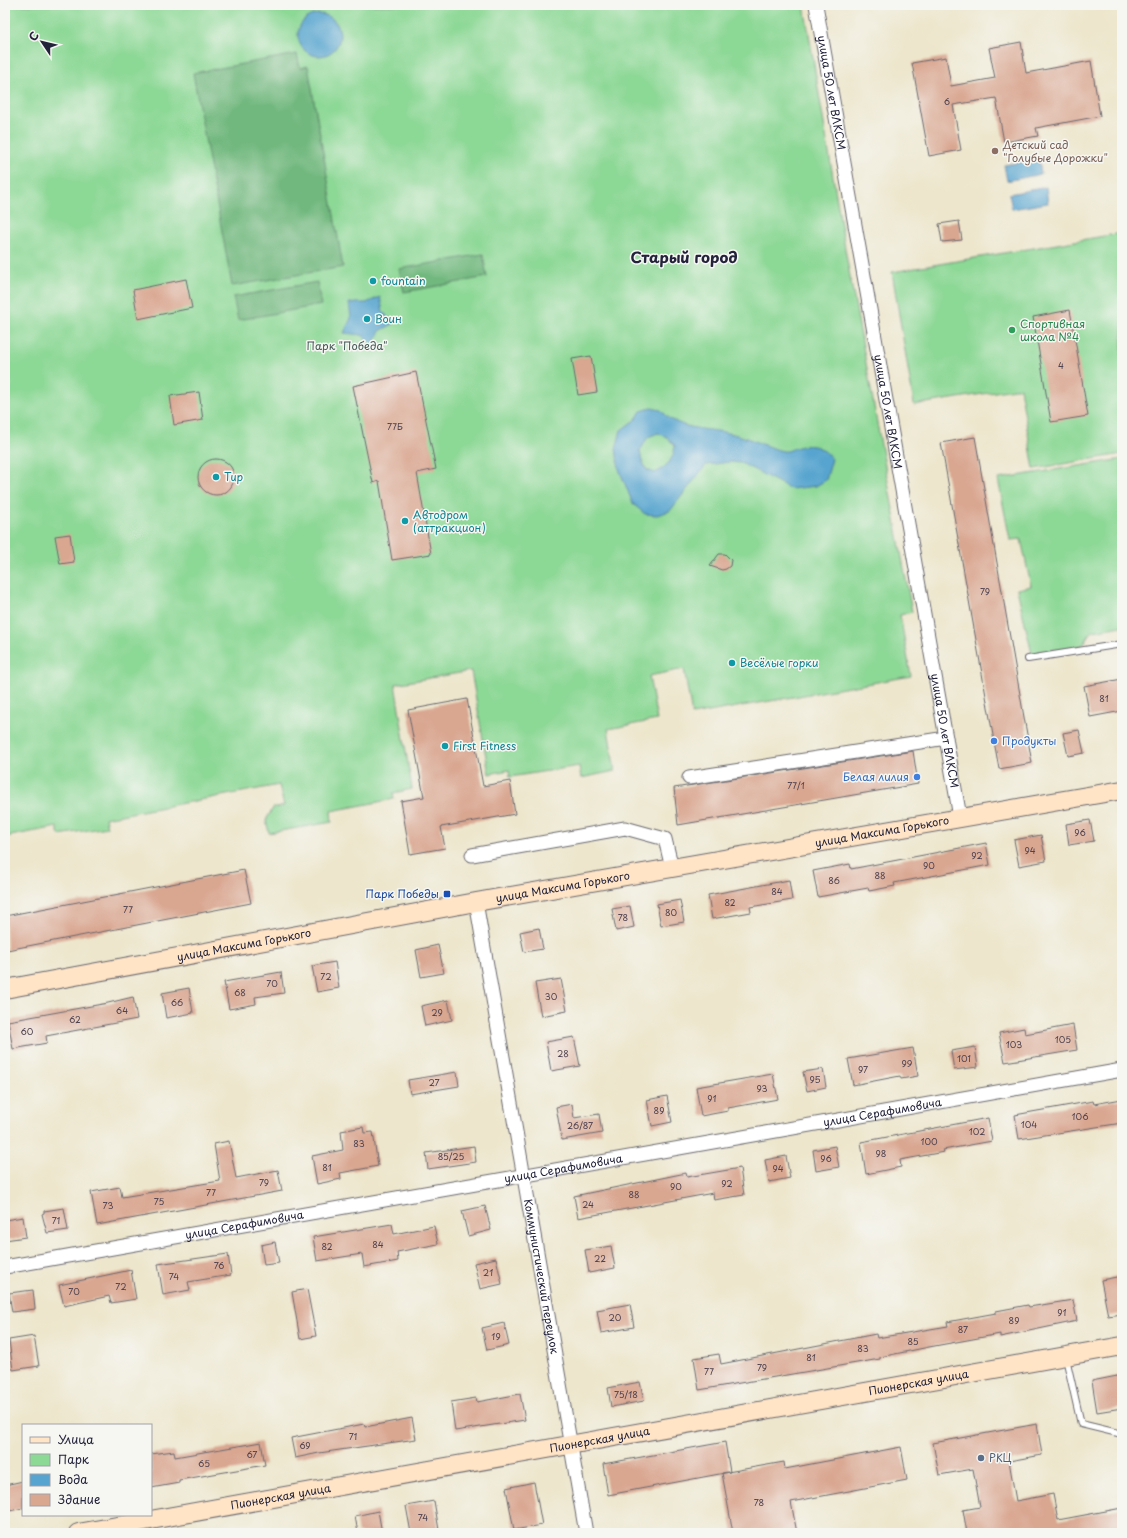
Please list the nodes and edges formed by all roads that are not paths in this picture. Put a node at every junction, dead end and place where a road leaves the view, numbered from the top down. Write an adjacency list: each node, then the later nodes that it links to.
1 (816, 5): 4 (street, улица 50 лет ВЛКСМ)
2 (1122, 644): 3 (lane)
3 (1028, 659)
4 (946, 738): 5 (street); 7 (street, улица 50 лет ВЛКСМ)
5 (689, 778)
6 (1122, 790): 7 (street, улица Максима Горького)
7 (960, 817): 9 (street, улица Максима Горького)
8 (472, 855): 9 (street)
9 (672, 868): 10 (street, улица Максима Горького)
10 (476, 902): 11 (street, улица Максима Горького); 13 (street, Коммунистический переулок)
11 (5, 989)
12 (1122, 1070): 13 (street, улица Серафимовича)
13 (524, 1177): 14 (street, улица Серафимовича); 18 (street, Коммунистический переулок)
14 (5, 1268)
15 (1122, 1346): 16 (street, Пионерская улица)
16 (1066, 1356): 17 (lane); 18 (street, Пионерская улица)
17 (1122, 1434)
18 (570, 1446): 19 (street, Пионерская улица); 20 (street, Коммунистический переулок)
19 (78, 1533)
20 (586, 1533)

